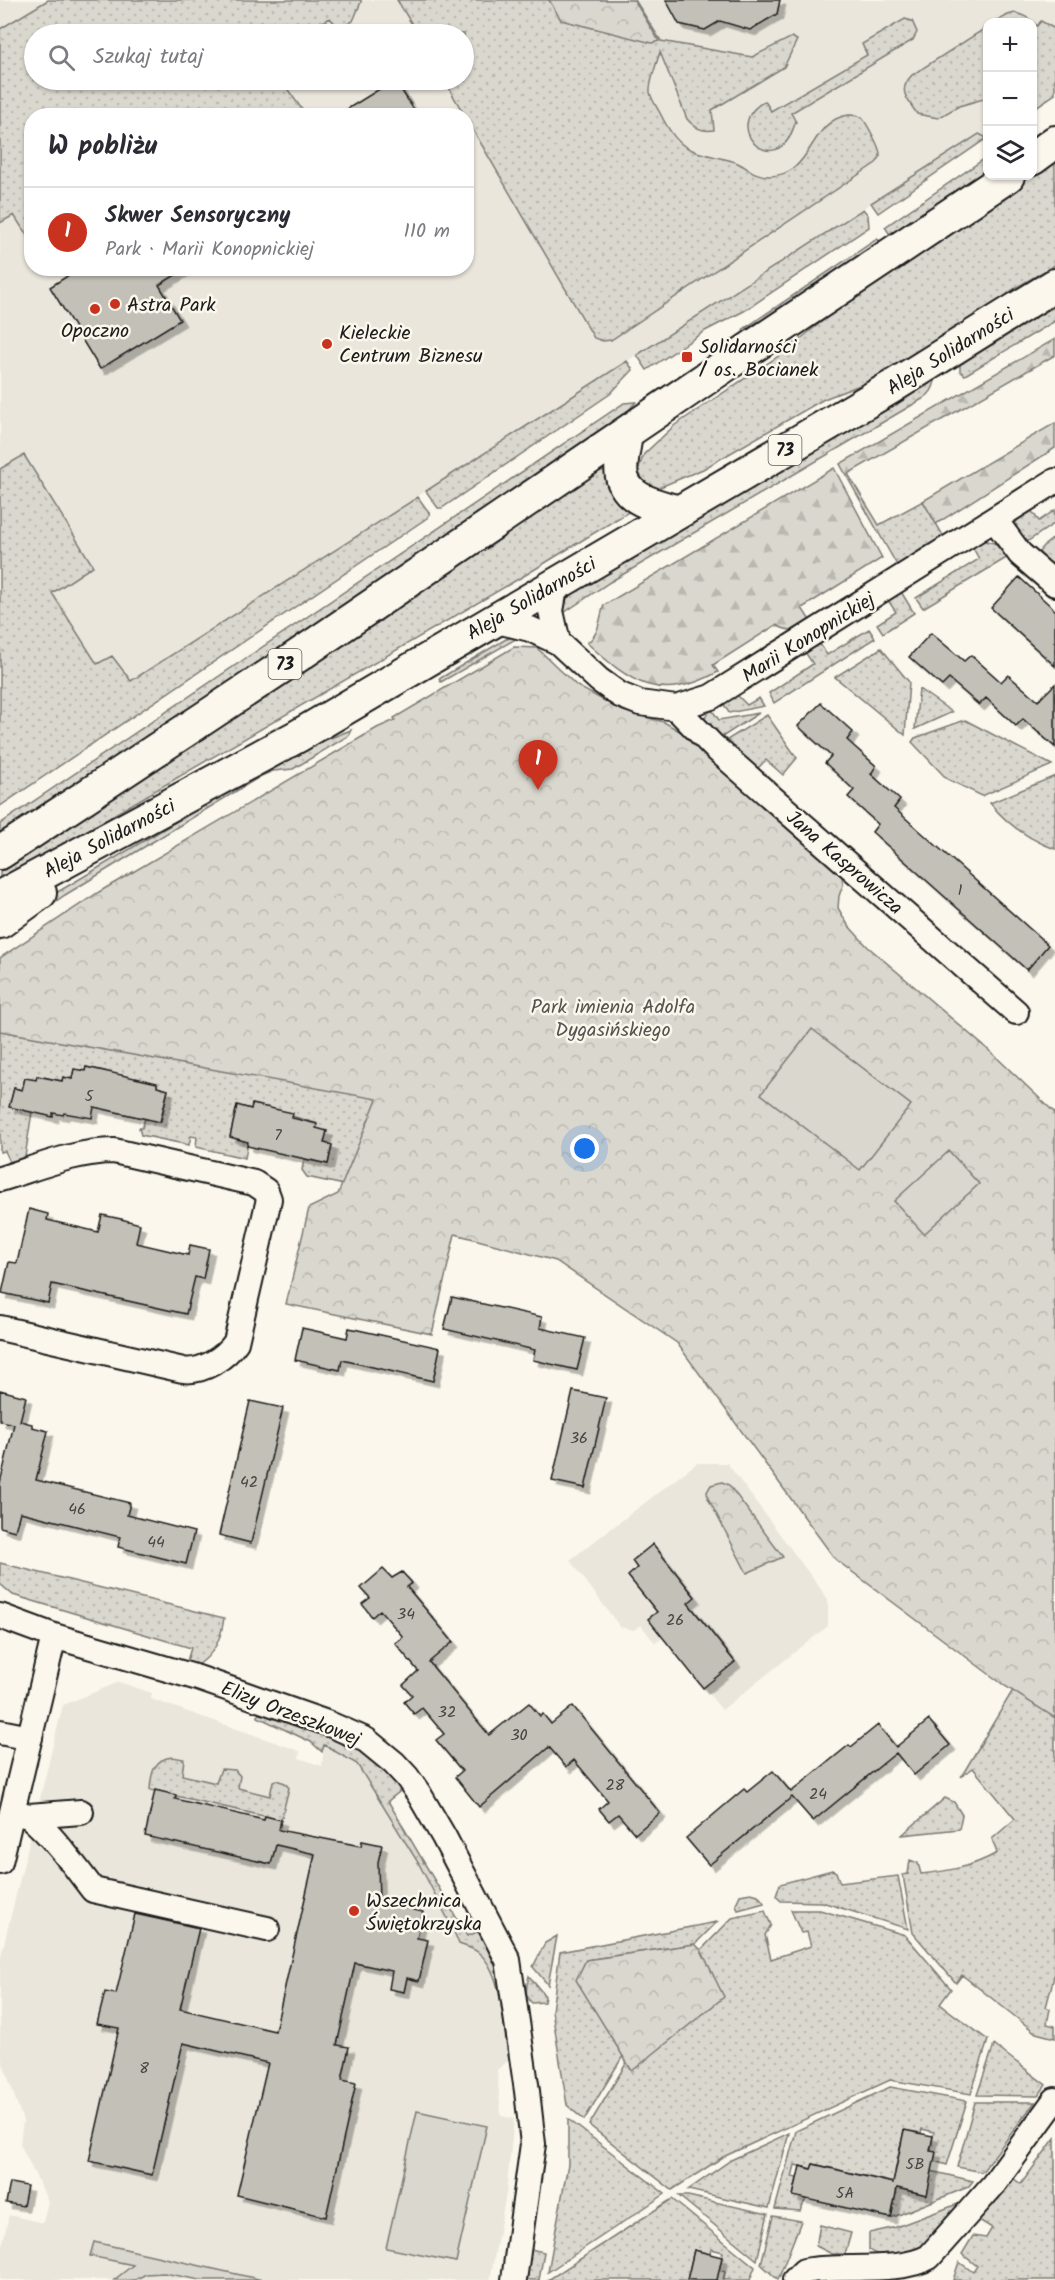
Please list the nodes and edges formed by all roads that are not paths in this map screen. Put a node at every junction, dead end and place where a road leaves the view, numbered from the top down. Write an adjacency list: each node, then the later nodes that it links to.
1 (1055, 142): 2 (main road)
2 (1037, 155)
3 (1002, 180): 5 (main road, Aleja Solidarności / 73)
4 (1055, 285): 7 (main road, Aleja Solidarności / 73)
5 (626, 433): 7 (main road); 15 (main road, Aleja Solidarności / 73)
6 (1055, 481): 8 (street, Marii Konopnickiej)
7 (679, 512): 9 (main road, Aleja Solidarności / 73)
8 (995, 520): 10 (street); 13 (street, Marii Konopnickiej)
9 (556, 583): 11 (main road, Aleja Solidarności / 73); 12 (street)
10 (1055, 584)
11 (494, 620): 12 (street, Marii Konopnickiej); 14 (main road, Aleja Solidarności / 73)
12 (558, 642): 13 (street, Marii Konopnickiej)
13 (676, 708): 18 (street, Jana Kasprowicza)
14 (128, 829): 16 (main road, Aleja Solidarności / 73); 17 (main road)
15 (0, 853)
16 (0, 897)
17 (0, 922)
18 (1016, 1012)
19 (0, 1179): 20 (street)
20 (0, 1328)
21 (0, 1616): 22 (street, Elizy Orzeszkowej)
22 (54, 1636): 24 (street); 30 (street, Elizy Orzeszkowej)
23 (0, 1732): 24 (street)
24 (30, 1738): 26 (street)
25 (81, 1812): 26 (street)
26 (21, 1814): 27 (street); 28 (street)
27 (0, 1862)
28 (267, 1929)
29 (1055, 2100): 31 (street)
30 (514, 2280)
31 (795, 2280)

